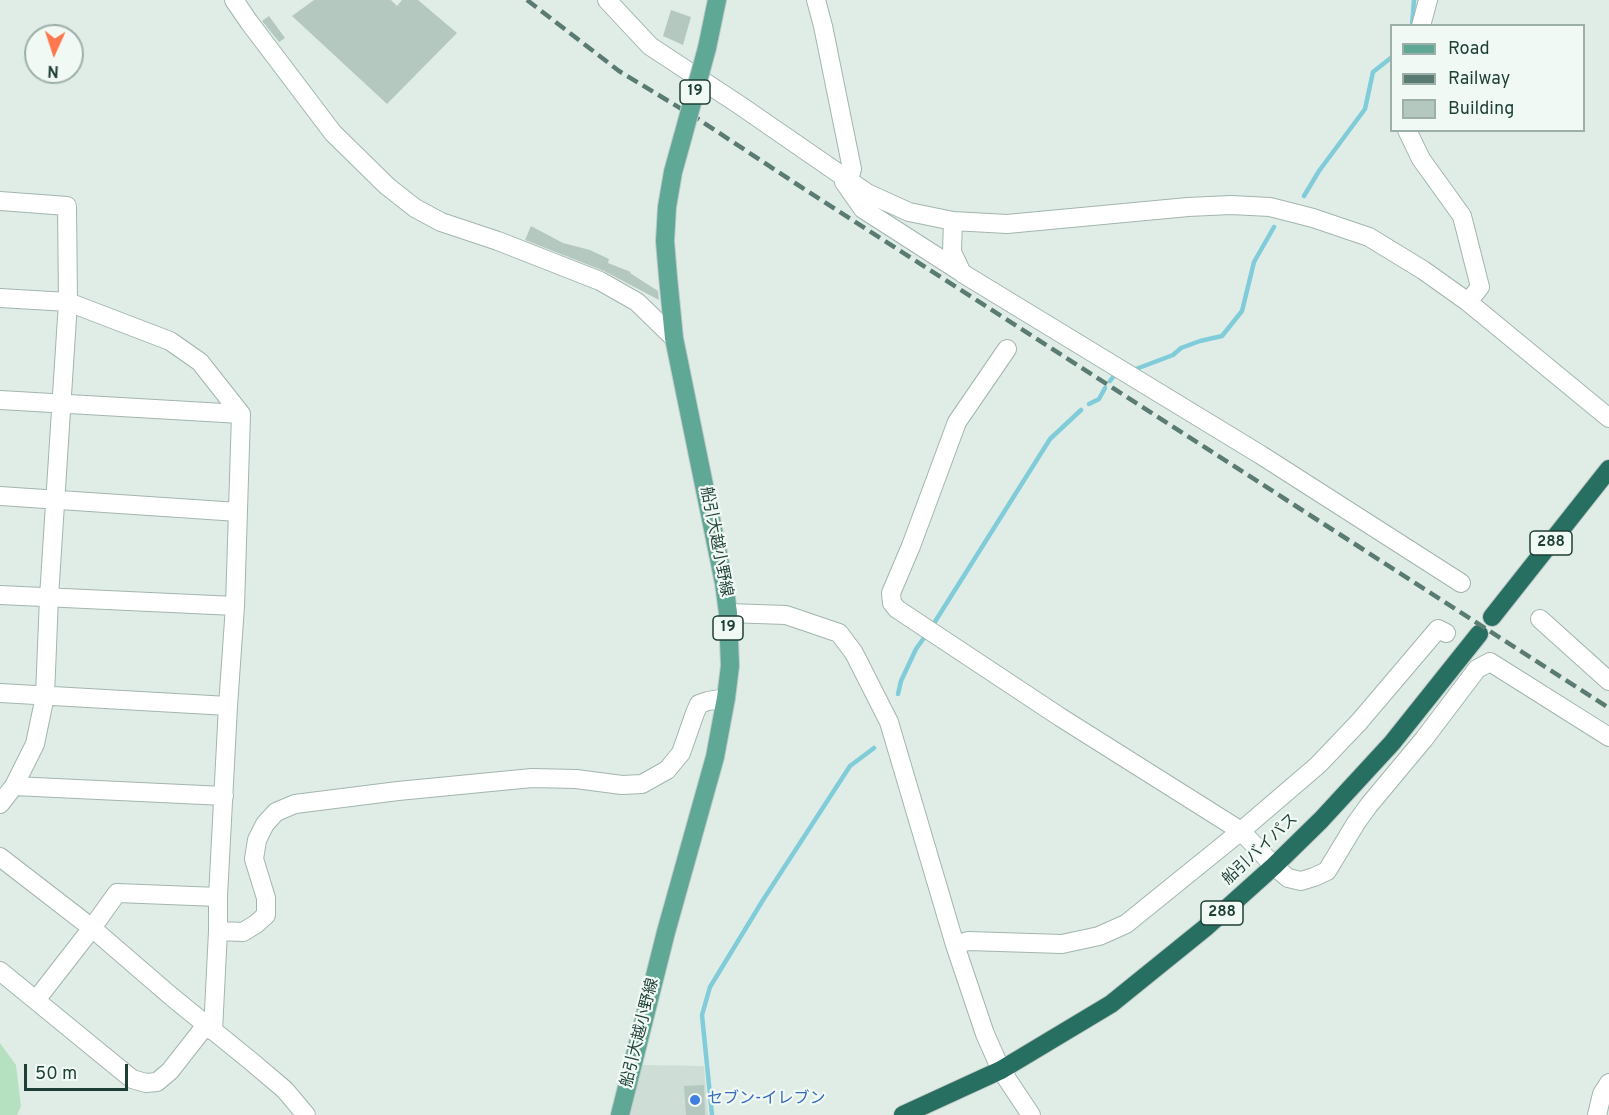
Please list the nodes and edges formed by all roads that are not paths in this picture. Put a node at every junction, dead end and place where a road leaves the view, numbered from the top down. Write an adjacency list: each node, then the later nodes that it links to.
1 (234, 0): 15 (street)
2 (607, 0): 8 (street)
3 (717, 0): 15 (main road, 船引大越小野線 / 19, bridge)
4 (816, 0): 8 (street)
5 (1428, 0): 6 (street)
6 (1422, 24)
7 (1408, 132): 14 (street)
8 (844, 177): 10 (street); 11 (street)
9 (0, 201): 13 (street)
10 (953, 221): 11 (street); 14 (street)
11 (962, 273): 25 (street)
12 (0, 298): 13 (street)
13 (68, 302): 18 (street); 19 (street)
14 (1468, 302): 20 (street)
15 (674, 338): 29 (main road, 船引大越小野線 / 19)
16 (1007, 350): 43 (street)
17 (0, 400): 18 (street)
18 (62, 404): 19 (street); 23 (street)
19 (241, 414): 24 (street)
20 (1609, 418)
21 (1609, 470): 30 (highway, 288)
22 (0, 496): 23 (street)
23 (56, 499): 24 (street); 27 (street)
24 (238, 513): 28 (street)
25 (1461, 583)
26 (0, 594): 27 (street)
27 (49, 597): 28 (street); 36 (street)
28 (235, 606): 38 (street)
29 (728, 613): 37 (main road, 船引大越小野線 / 19); 49 (street)
30 (1492, 617)
31 (1540, 619): 34 (street)
32 (1446, 633): 43 (street)
33 (1479, 634): 45 (highway, 船引バイパス / 288)
34 (1609, 681)
35 (0, 693): 36 (street)
36 (45, 696): 38 (street); 40 (street)
37 (726, 698): 48 (street); 56 (main road, 船引大越小野線 / 19)
38 (228, 706): 41 (street)
39 (1609, 737): 45 (street)
40 (14, 786): 41 (street); 42 (street)
41 (224, 796): 46 (street)
42 (0, 804)
43 (1241, 831): 45 (street); 49 (street)
44 (0, 858): 47 (street)
45 (1274, 866): 53 (highway, 船引バイパス / 288)
46 (218, 897): 47 (street); 48 (street)
47 (92, 928): 51 (street); 52 (street)
48 (218, 931): 52 (street)
49 (955, 945): 53 (street)
50 (0, 971): 51 (street)
51 (36, 1000): 52 (street)
52 (210, 1028): 55 (street)
53 (1001, 1070): 57 (highway, 船引バイパス / 288); 58 (street)
54 (1609, 1083): 59 (street)
55 (306, 1115)
56 (620, 1115)
57 (903, 1115)
58 (1031, 1115)
59 (1598, 1115)

